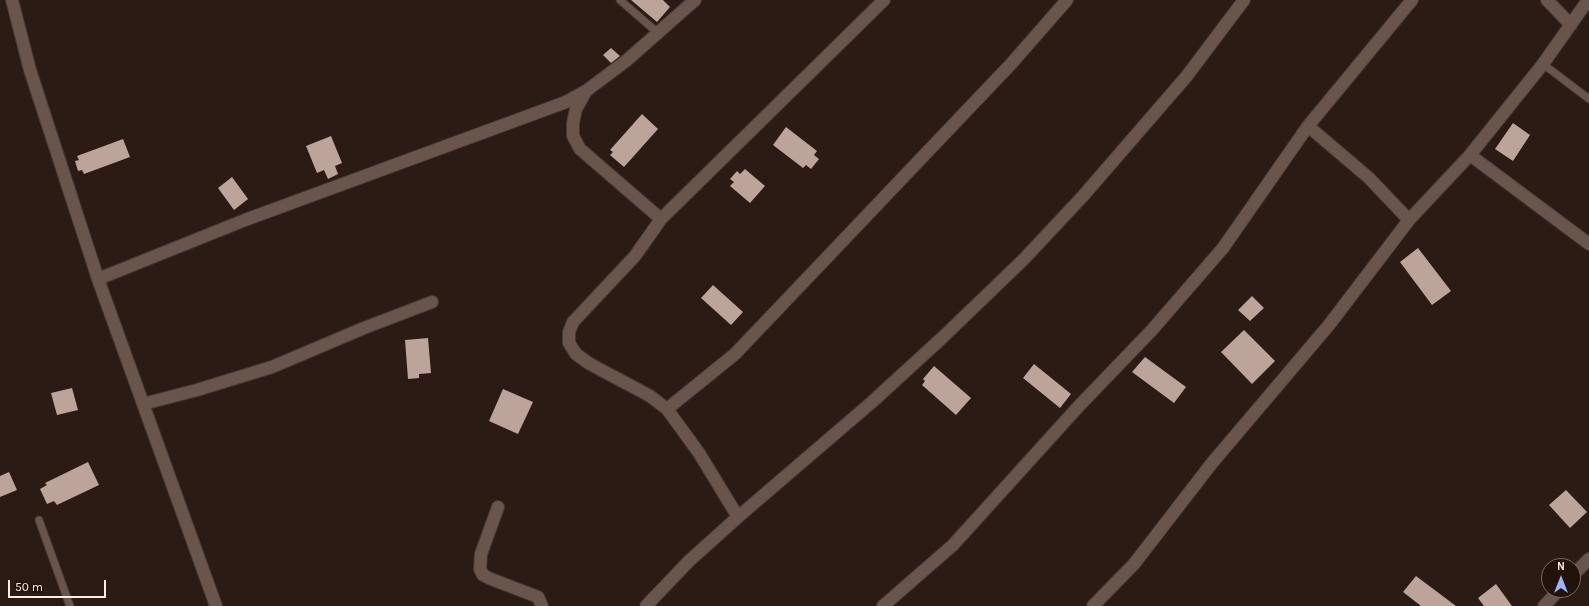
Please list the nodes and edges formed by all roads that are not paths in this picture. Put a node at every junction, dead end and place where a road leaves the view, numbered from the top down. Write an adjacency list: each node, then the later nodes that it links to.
1 (12, 0): 20 (street)
2 (620, 0): 11 (lane)
3 (695, 0): 11 (street)
4 (884, 0): 17 (street)
5 (1067, 0): 23 (street)
6 (1244, 0): 25 (street)
7 (1412, 0): 15 (street)
8 (1547, 0): 10 (street)
9 (1588, 0): 10 (street)
10 (1571, 25): 12 (street)
11 (658, 33): 13 (street)
12 (1543, 64): 14 (lane); 16 (street)
13 (586, 91): 17 (street); 20 (street)
14 (1589, 99)
15 (1308, 126): 18 (street); 34 (street)
16 (1470, 155): 18 (street); 19 (street)
17 (661, 220): 23 (street)
18 (1409, 220): 35 (street)
19 (1589, 244)
20 (98, 280): 22 (street)
21 (432, 302): 22 (street)
22 (143, 404): 31 (street)
23 (667, 409): 25 (street)
24 (498, 507): 32 (street)
25 (738, 517): 33 (street)
26 (39, 520): 30 (lane)
27 (1589, 559): 28 (street)
28 (1581, 567)
29 (1552, 598): 36 (street)
30 (70, 606)
31 (216, 606)
32 (542, 606)
33 (646, 606)
34 (883, 606)
35 (1093, 606)
36 (1544, 606)

